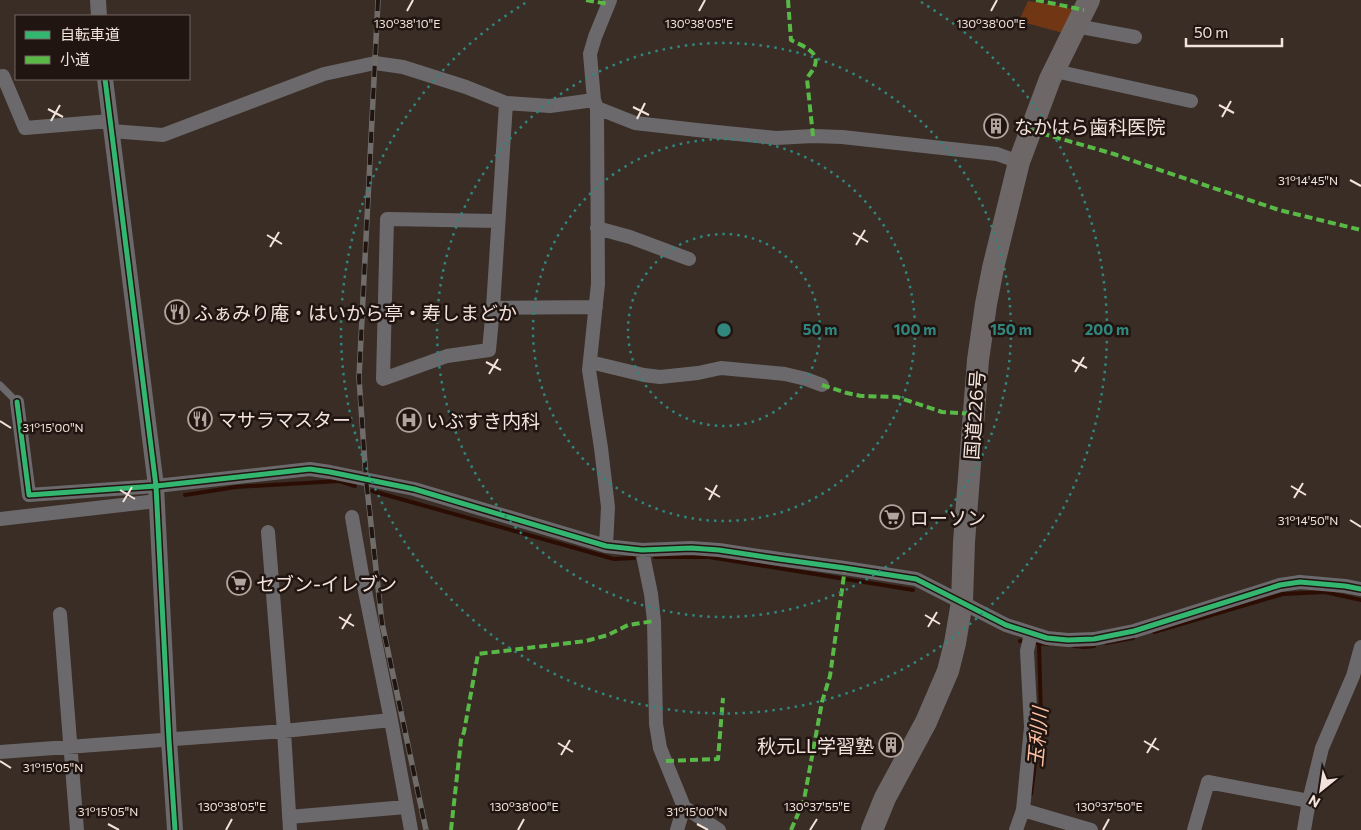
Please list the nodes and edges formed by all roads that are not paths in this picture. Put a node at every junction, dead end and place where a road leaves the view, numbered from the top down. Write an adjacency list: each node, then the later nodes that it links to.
1 (98, 0): 4 (street)
2 (610, 0): 12 (street)
3 (1089, 0): 5 (highway, 国道226号)
4 (99, 15)
5 (1076, 26): 6 (street); 7 (highway, 国道226号)
6 (1135, 37)
7 (1054, 71): 10 (street); 14 (highway, 国道226号)
8 (0, 77): 13 (street)
9 (105, 80): 13 (street)
10 (1191, 101)
11 (506, 103): 12 (street); 13 (street); 15 (street)
12 (596, 104): 14 (street); 16 (street)
13 (110, 126): 24 (street)
14 (1019, 162): 31 (highway, 国道226号)
15 (497, 221): 19 (street); 19 (street)
16 (597, 228): 17 (street); 18 (street)
17 (689, 259)
18 (596, 307): 19 (street); 20 (street)
19 (493, 308)
20 (590, 362): 22 (street); 28 (street)
21 (0, 385): 23 (lane)
22 (822, 385)
23 (17, 402): 24 (street)
24 (157, 493): 26 (street); 28 (street); 37 (street)
25 (352, 517): 35 (street)
26 (0, 519)
27 (268, 532): 36 (street)
28 (606, 546): 29 (street)
29 (642, 550): 31 (street); 42 (street)
30 (1361, 589): 33 (street)
31 (962, 602): 33 (street); 50 (highway, 国道226号)
32 (60, 614): 38 (street)
33 (1031, 634): 43 (street)
34 (1361, 647): 40 (street)
35 (391, 720): 36 (street); 41 (street)
36 (284, 731): 37 (street); 44 (street)
37 (169, 740): 38 (street); 46 (street)
38 (70, 747): 39 (street); 45 (street)
39 (0, 752)
40 (1309, 801): 53 (street); 54 (street)
41 (406, 807): 44 (street); 47 (street)
42 (684, 807): 48 (street); 49 (street)
43 (1026, 811): 51 (street); 52 (street)
44 (290, 824)
45 (77, 830)
46 (175, 830)
47 (411, 830)
48 (677, 830)
49 (718, 830)
50 (872, 830)
51 (1016, 830)
52 (1091, 830)
53 (1194, 830)
54 (1304, 830)

